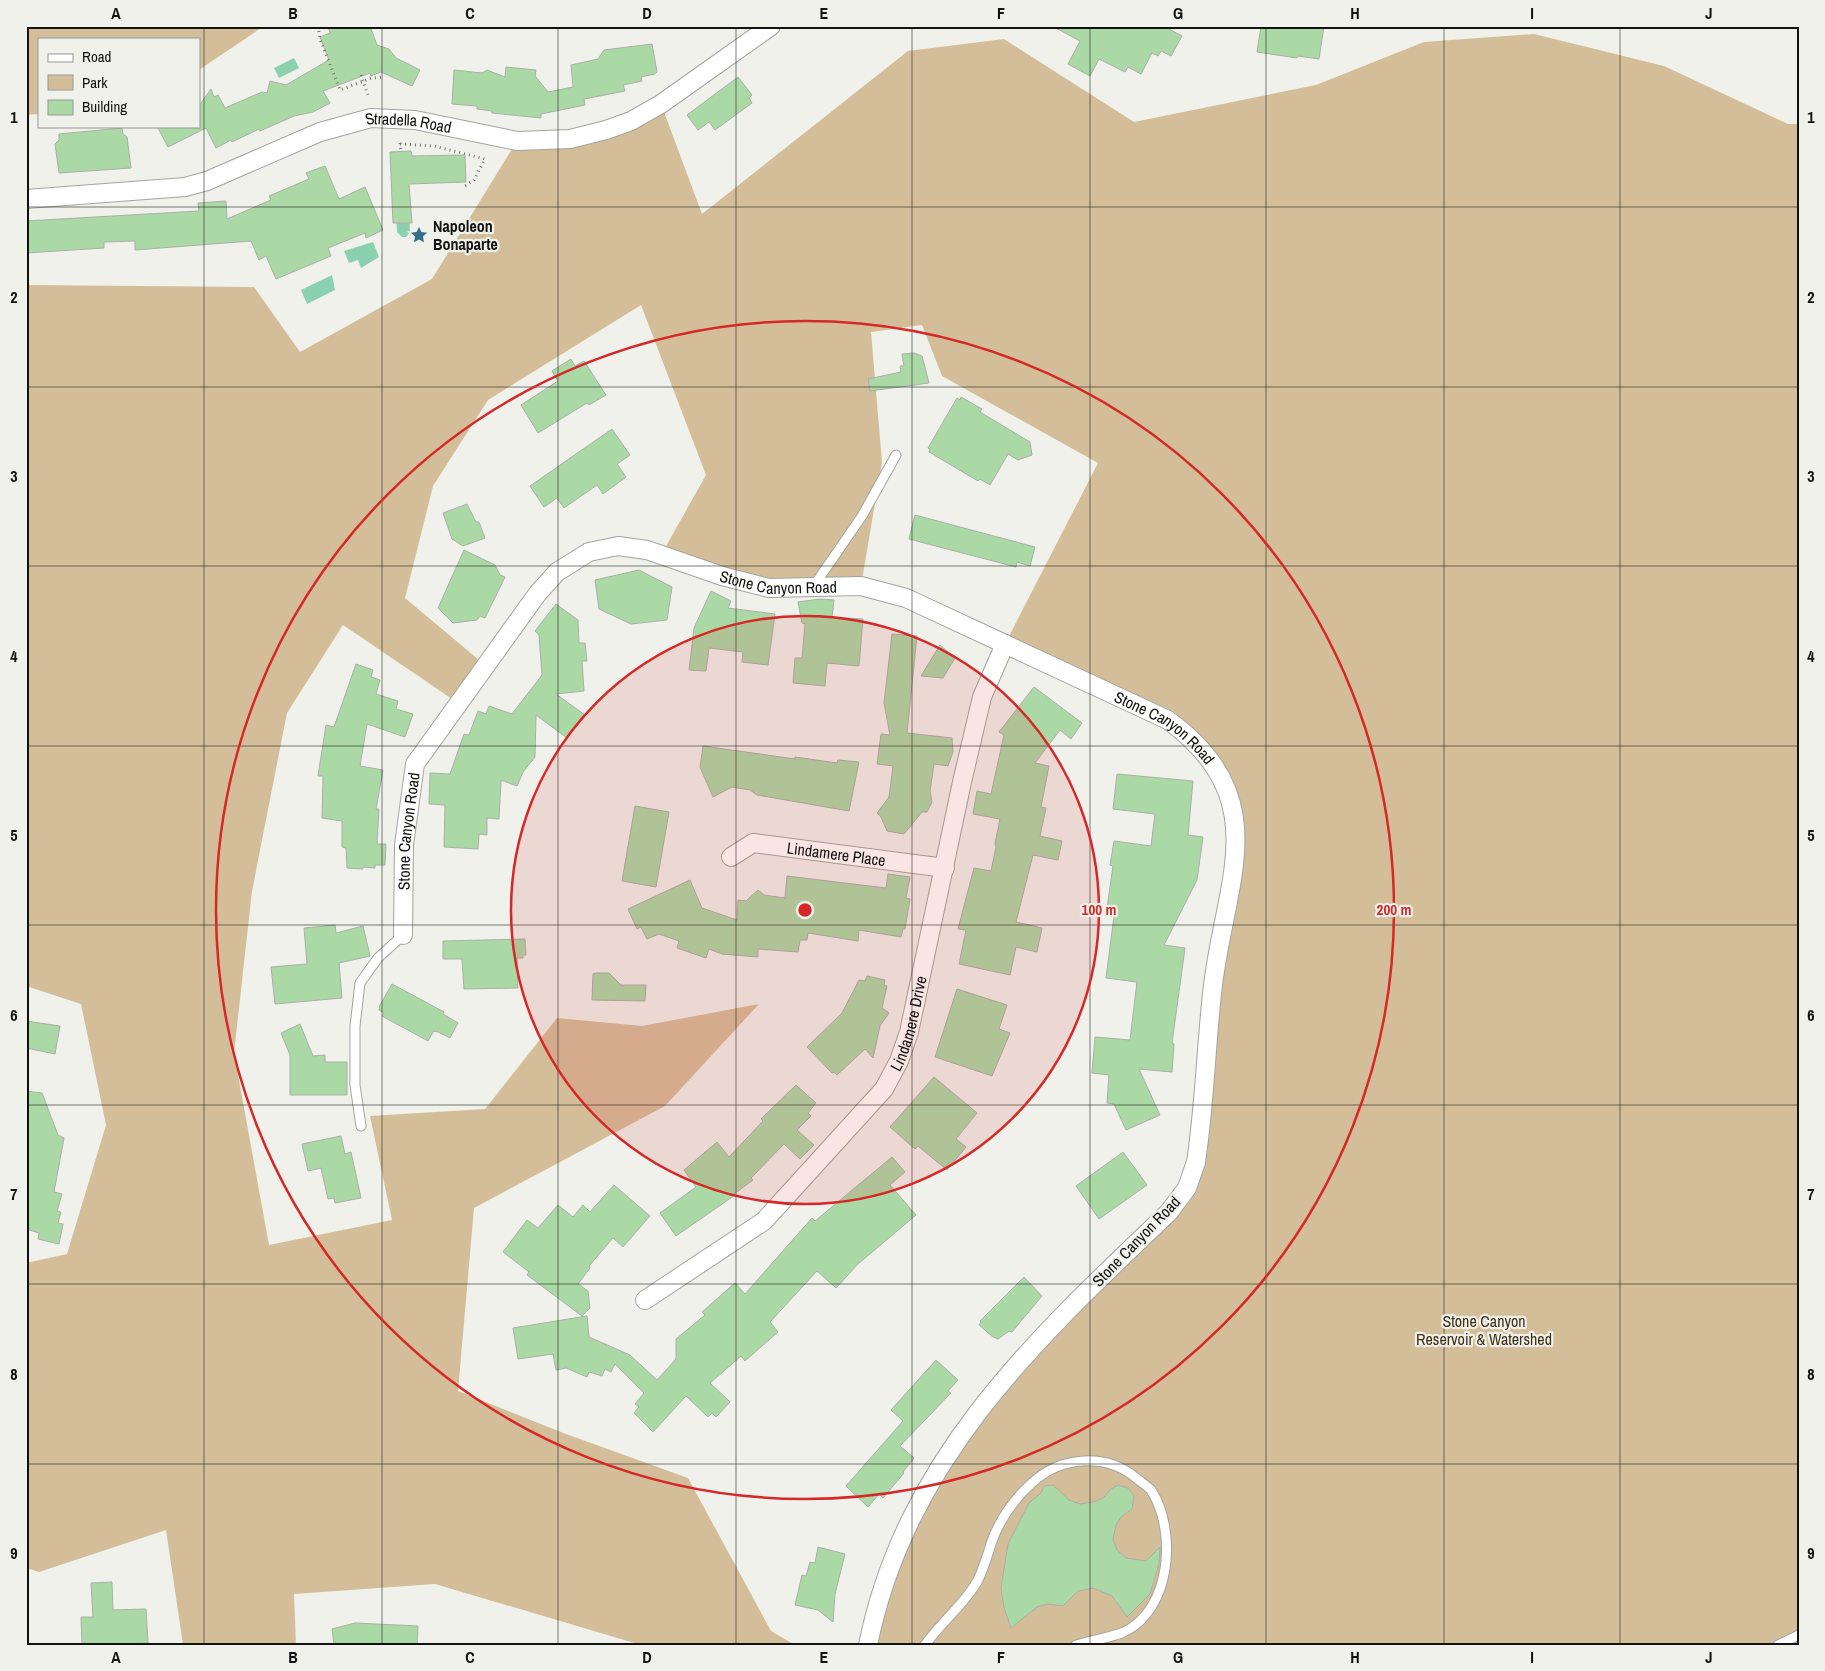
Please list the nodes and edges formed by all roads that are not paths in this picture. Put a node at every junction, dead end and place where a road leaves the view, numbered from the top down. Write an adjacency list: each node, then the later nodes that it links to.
1 (771, 26): 2 (street, Stradella Road)
2 (26, 199)
3 (896, 455): 4 (lane)
4 (813, 587): 5 (street, Stone Canyon Road); 8 (street, Stone Canyon Road)
5 (1005, 644): 7 (street, Lindamere Drive); 12 (street, Stone Canyon Road)
6 (731, 857): 7 (street, Lindamere Place)
7 (945, 868): 10 (street, Lindamere Drive)
8 (403, 935): 9 (lane)
9 (362, 1126)
10 (645, 1300)
11 (1799, 1635): 15 (lane)
12 (868, 1645)
13 (925, 1645): 14 (lane)
14 (1076, 1645)
15 (1778, 1645)

